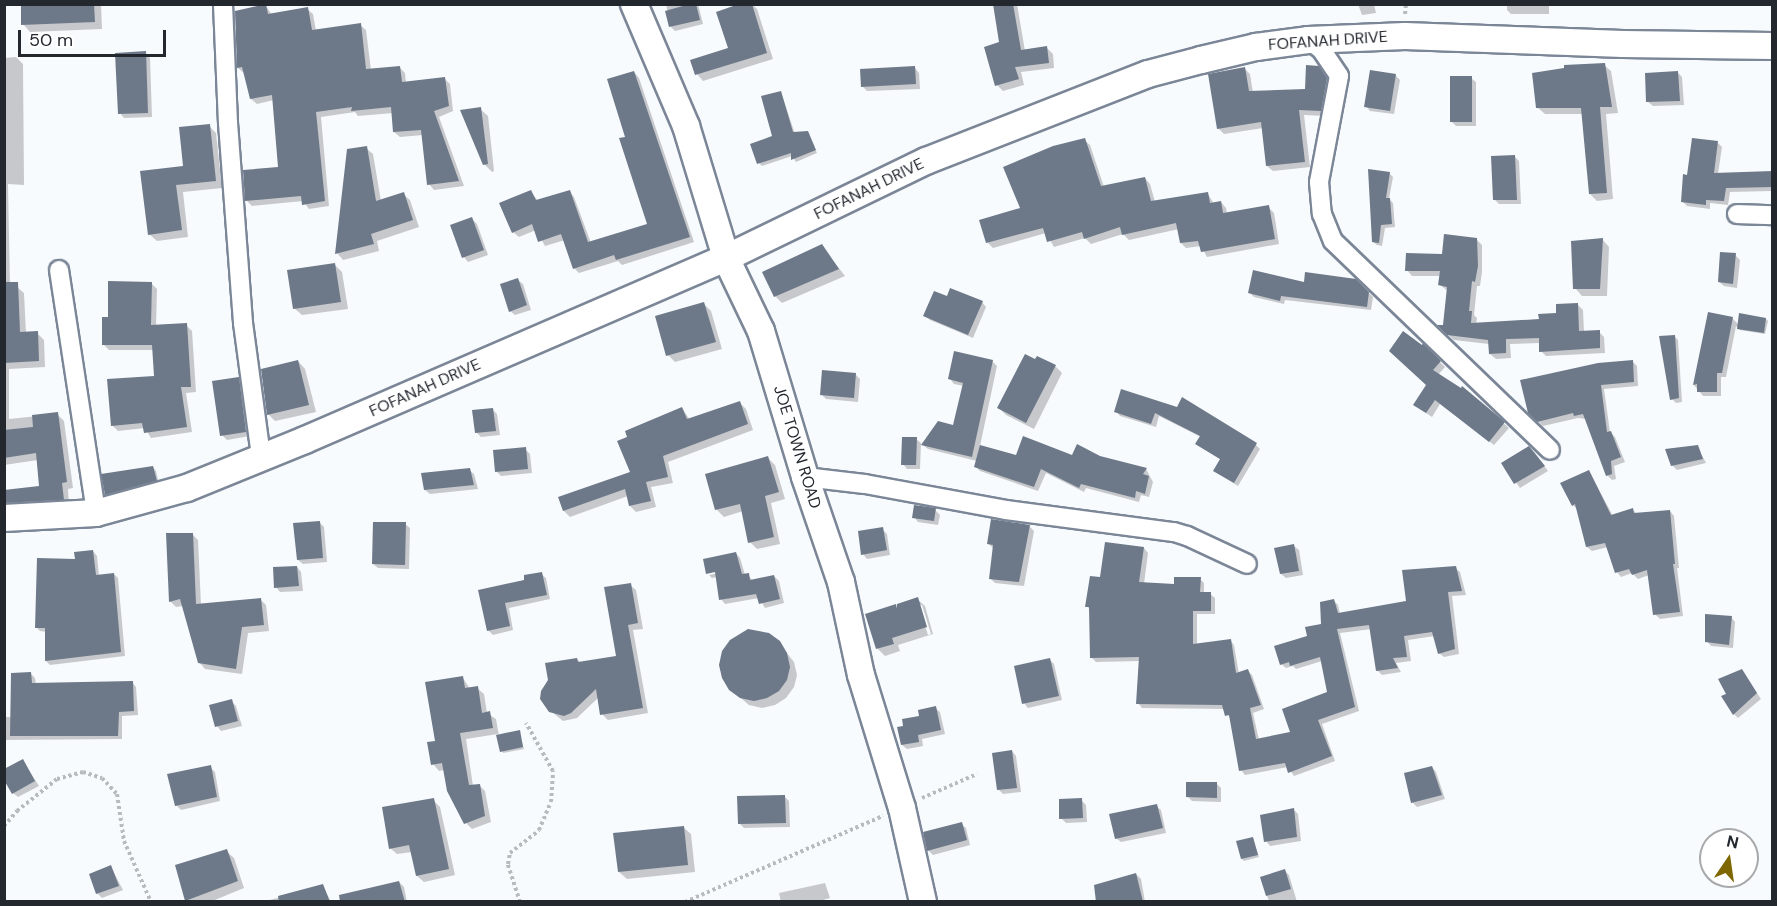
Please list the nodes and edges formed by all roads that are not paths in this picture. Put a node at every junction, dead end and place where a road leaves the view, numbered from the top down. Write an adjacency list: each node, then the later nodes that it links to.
1 (223, 4): 10 (street)
2 (634, 4): 7 (street, JOE TOWN ROAD)
3 (1308, 40): 4 (street, FOFANAH DRIVE); 7 (street, FOFANAH DRIVE); 9 (street)
4 (1773, 46)
5 (1737, 214): 6 (street)
6 (1773, 215)
7 (726, 258): 10 (street, FOFANAH DRIVE); 11 (street, JOE TOWN ROAD)
8 (59, 270): 12 (street)
9 (1550, 450)
10 (261, 457): 12 (street, FOFANAH DRIVE)
11 (805, 477): 14 (street); 15 (street, JOE TOWN ROAD)
12 (96, 513): 13 (street, FOFANAH DRIVE)
13 (4, 518)
14 (1247, 564)
15 (923, 902)

